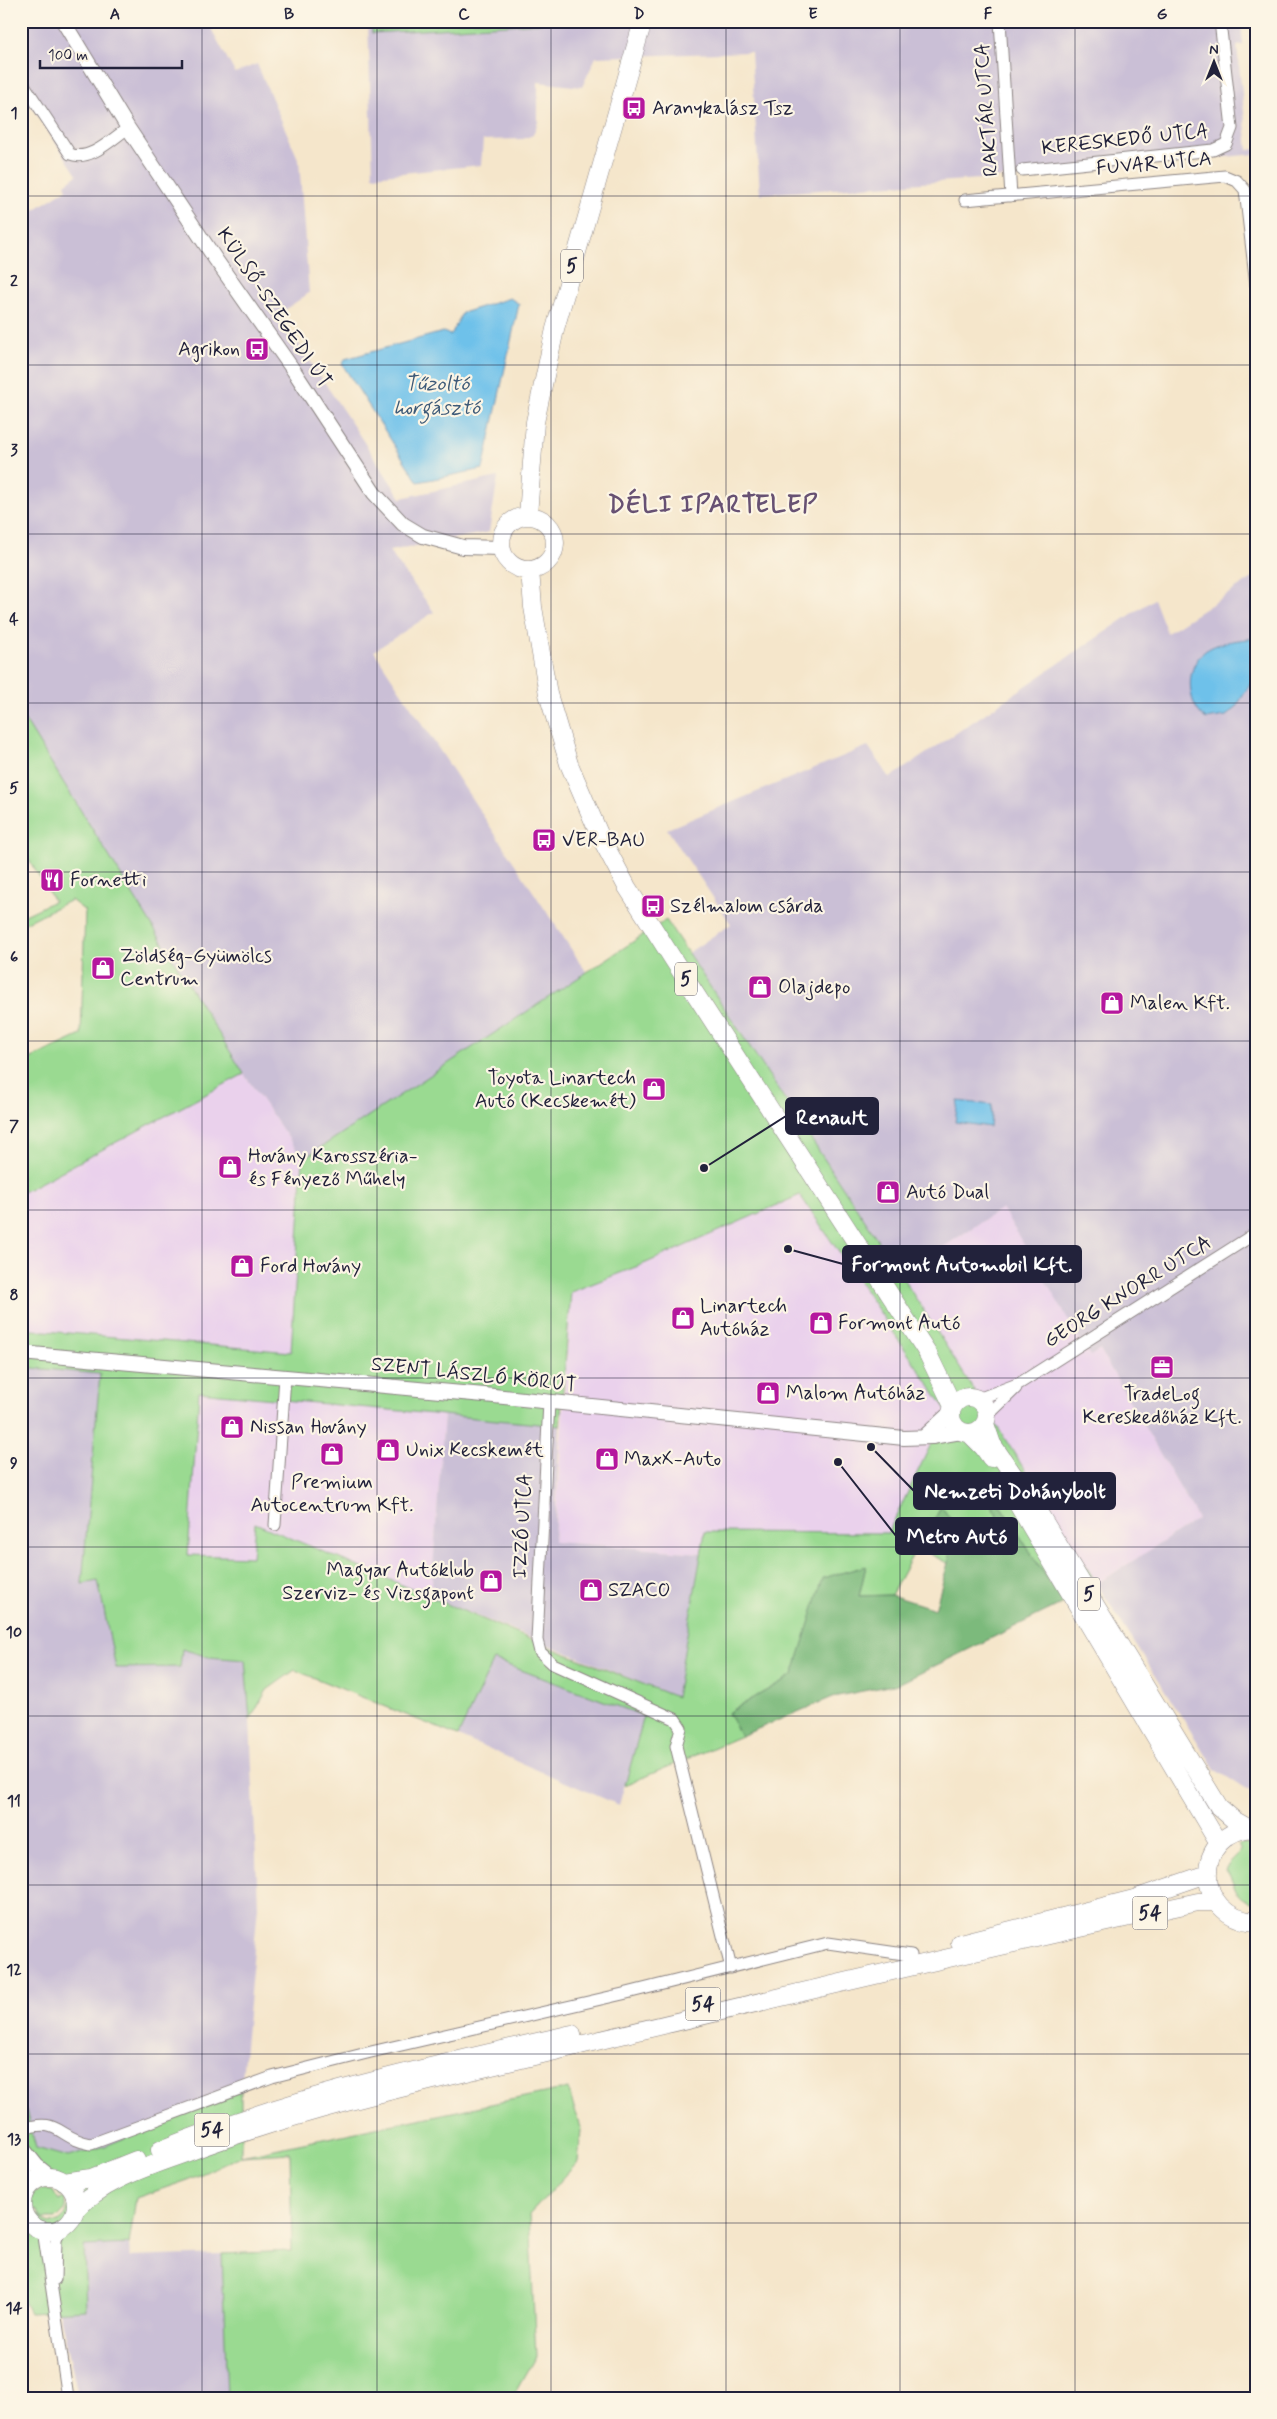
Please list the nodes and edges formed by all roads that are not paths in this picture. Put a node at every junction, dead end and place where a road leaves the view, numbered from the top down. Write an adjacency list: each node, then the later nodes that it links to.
1 (63, 21): 6 (street, KÜLSŐ-SZEGEDI ÚT)
2 (643, 21): 11 (main road, 5)
3 (1000, 21): 8 (street, RAKTÁR UTCA)
4 (1220, 21): 7 (street, KERESKEDŐ UTCA)
5 (21, 80): 6 (street)
6 (128, 128): 12 (street, KÜLSŐ-SZEGEDI ÚT)
7 (1022, 170)
8 (1011, 196): 9 (street, FUVAR UTCA); 10 (street, FUVAR UTCA)
9 (965, 200)
10 (1256, 285)
11 (528, 516): 12 (main road); 13 (main road)
12 (501, 548): 13 (main road)
13 (530, 570): 19 (main road, 5)
14 (1256, 1233): 17 (street, GEORG KNORR UTCA)
15 (21, 1353): 16 (street, SZENT LÁSZLÓ KÖRÚT)
16 (285, 1377): 18 (street, SZENT LÁSZLÓ KÖRÚT); 23 (street)
17 (1020, 1383): 19 (street, GEORG KNORR UTCA); 20 (street, GEORG KNORR UTCA)
18 (548, 1402): 22 (street, SZENT LÁSZLÓ KÖRÚT); 31 (street, IZZÓ UTCA)
19 (962, 1404): 20 (main road, 5); 21 (main road, 5); 22 (street)
20 (986, 1420): 21 (main road); 24 (main road, 5)
21 (966, 1433): 22 (street, SZENT LÁSZLÓ KÖRÚT); 24 (main road, 5)
22 (923, 1437)
23 (276, 1525)
24 (1139, 1691): 25 (main road, 5); 26 (main road, 5)
25 (1252, 1828): 26 (main road, 5)
26 (1219, 1844): 27 (main road)
27 (1207, 1874): 28 (main road); 30 (main road, 54)
28 (1216, 1902): 29 (main road); 37 (main road, 54)
29 (1256, 1922)
30 (910, 1955): 31 (street); 35 (main road, 54)
31 (730, 1968): 32 (street)
32 (21, 2130)
33 (21, 2146): 35 (street)
34 (21, 2156): 36 (street)
35 (58, 2180): 36 (main road, 54); 37 (main road)
36 (23, 2200): 38 (main road)
37 (75, 2211): 39 (main road, 54)
38 (33, 2228): 39 (main road); 40 (street)
39 (61, 2228): 40 (street)
40 (53, 2298): 41 (street)
41 (68, 2398)

